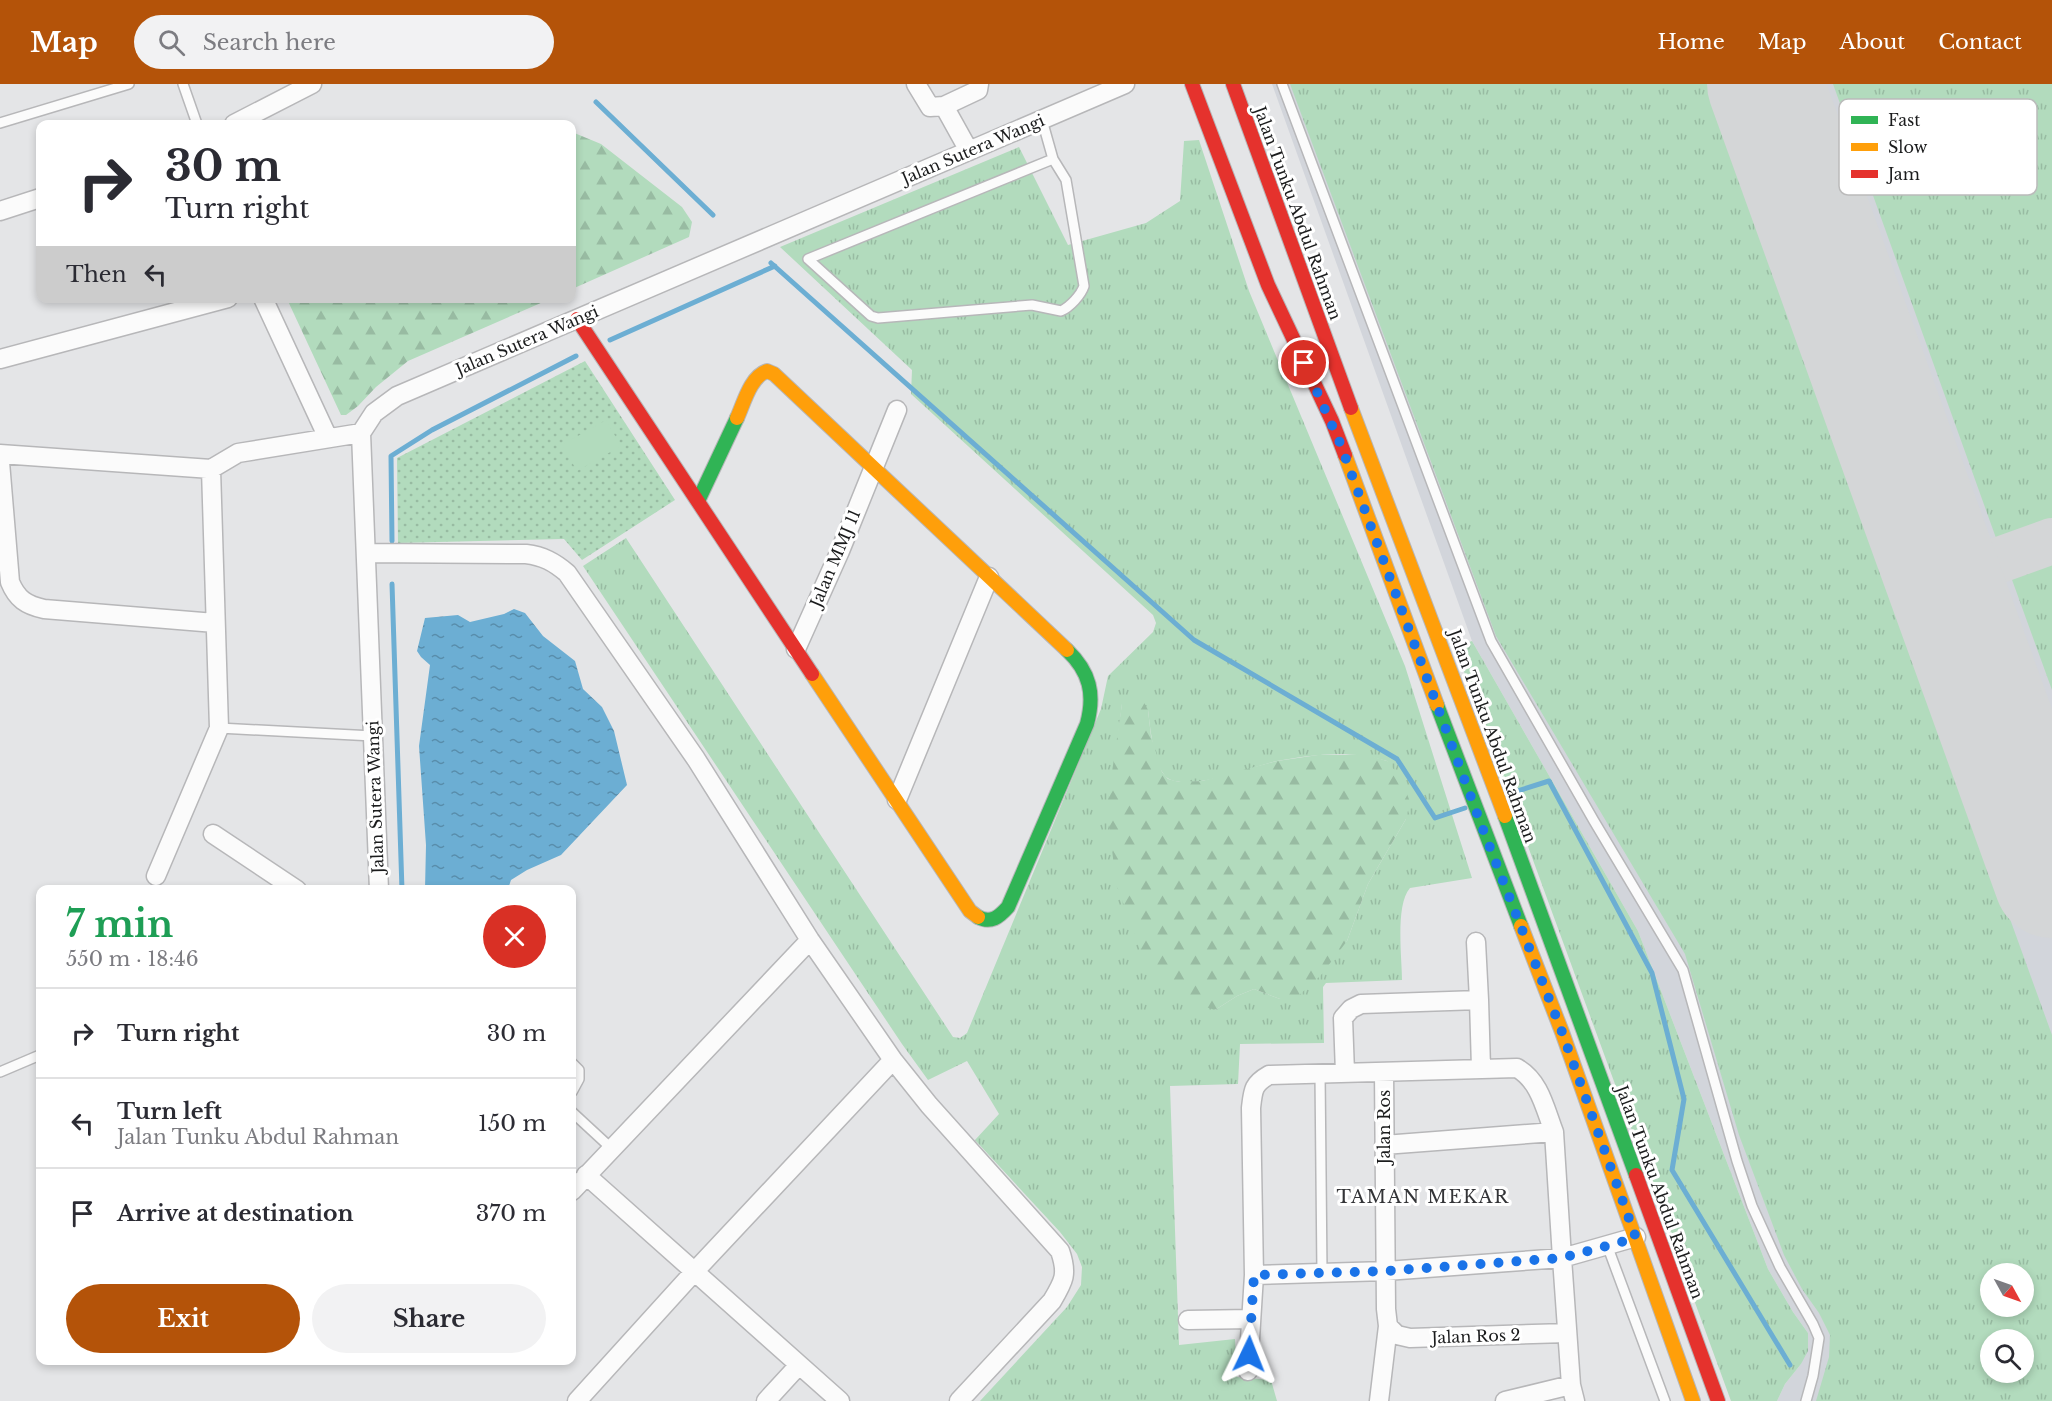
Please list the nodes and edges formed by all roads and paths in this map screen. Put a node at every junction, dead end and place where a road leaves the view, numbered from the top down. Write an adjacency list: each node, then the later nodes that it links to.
1 (129, 84): 14 (lane)
2 (183, 84): 11 (lane)
3 (312, 84): 12 (street)
4 (916, 84): 10 (street)
5 (980, 84): 10 (street)
6 (1125, 84): 13 (street, Jalan Sutera Wangi)
7 (1192, 84): 60 (main road)
8 (1233, 84): 82 (main road, Jalan Tunku Abdul Rahman)
9 (1282, 84): 83 (lane)
10 (944, 106): 15 (street)
11 (196, 120)
12 (242, 120)
13 (1042, 120): 15 (street, Jalan Sutera Wangi); 16 (lane)
14 (0, 123)
15 (969, 151): 21 (street, Jalan Sutera Wangi)
16 (1053, 159): 16 (lane)
17 (36, 199): 18 (street)
18 (0, 211)
19 (209, 303): 22 (street)
20 (265, 303): 25 (street)
21 (577, 319): 24 (street, Jalan Sutera Wangi); 30 (main road)
22 (0, 359)
23 (897, 410): 28 (street, Jalan MMJ 11)
24 (361, 433): 25 (street); 31 (street, Jalan Sutera Wangi)
25 (328, 438): 29 (street)
26 (0, 454): 29 (street)
27 (0, 462): 33 (street)
28 (873, 467): 30 (main road); 32 (main road); 34 (street, Jalan MMJ 11)
29 (210, 469): 33 (street)
30 (698, 501): 34 (main road)
31 (366, 554): 36 (street, Jalan Sutera Wangi); 42 (street)
32 (989, 577): 37 (street); 37 (main road)
33 (215, 623): 35 (street)
34 (796, 649): 37 (main road)
35 (219, 728): 36 (lane); 39 (street)
36 (373, 736): 41 (street, Jalan Sutera Wangi)
37 (897, 800)
38 (213, 834): 40 (street)
39 (156, 876)
40 (290, 885)
41 (379, 885)
42 (810, 940): 46 (street); 57 (street)
43 (1476, 942): 44 (street)
44 (1479, 1000): 48 (street); 50 (street)
45 (36, 1057): 49 (lane)
46 (893, 1060): 64 (street); 77 (street)
47 (576, 1067): 53 (lane)
48 (1481, 1068): 51 (street); 55 (street)
49 (0, 1072)
50 (1345, 1072): 51 (street); 52 (street)
51 (1384, 1072): 56 (street, Jalan Ros)
52 (1320, 1073): 65 (lane); 66 (street)
53 (576, 1085)
54 (576, 1116): 57 (lane)
55 (1554, 1132): 56 (street); 62 (street)
56 (1384, 1145): 63 (street, Jalan Ros)
57 (611, 1148): 58 (street)
58 (586, 1175): 59 (street); 64 (street)
59 (576, 1186)
60 (1636, 1238): 61 (street); 81 (main road)
61 (1607, 1245): 62 (street); 80 (lane)
62 (1562, 1258): 63 (street); 70 (street)
63 (1386, 1271): 65 (street); 69 (street, Jalan Ros)
64 (694, 1272): 71 (street); 74 (street)
65 (1322, 1273): 66 (street)
66 (1254, 1275): 67 (street)
67 (1251, 1319): 68 (street); 72 (street)
68 (1188, 1320)
69 (1388, 1326): 70 (street, Jalan Ros 2); 78 (street, Jalan Ros)
70 (1567, 1333): 73 (street)
71 (799, 1365): 75 (street); 76 (street)
72 (1248, 1371)
73 (1573, 1393): 79 (street)
74 (577, 1401)
75 (766, 1401)
76 (840, 1401)
77 (959, 1401)
78 (1379, 1401)
79 (1505, 1401)
80 (1665, 1401)
81 (1693, 1401)
82 (1718, 1401)
83 (1806, 1401)

